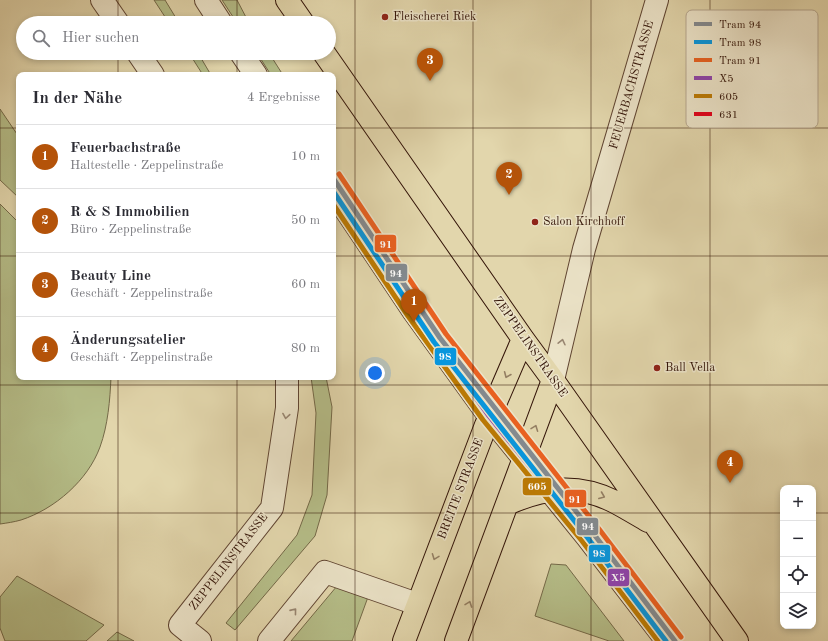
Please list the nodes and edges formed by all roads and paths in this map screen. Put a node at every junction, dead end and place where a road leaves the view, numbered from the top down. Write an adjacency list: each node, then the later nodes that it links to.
1 (102, 0): 5 (street)
2 (206, 0): 6 (street)
3 (287, 0): 7 (main road)
4 (657, 0): 16 (street, FEUERBACHSTRASSE, one-way to 4)
5 (113, 16)
6 (216, 16)
7 (298, 16)
8 (143, 60): 11 (street)
9 (246, 60): 12 (street)
10 (329, 60): 14 (main road, ZEPPELINSTRASSE)
11 (152, 72)
12 (254, 72)
13 (336, 195): 17 (street)
14 (523, 339): 16 (main road, ZEPPELINSTRASSE); 17 (main road, BREITE STRASSE, one-way to 17)
15 (286, 380): 23 (street, ZEPPELINSTRASSE, one-way to 23)
16 (553, 380): 18 (main road, one-way to 16); 21 (main road, ZEPPELINSTRASSE)
17 (489, 416): 18 (street); 22 (main road, BREITE STRASSE, one-way to 22)
18 (524, 458): 19 (street); 20 (main road)
19 (550, 490): 20 (main road); 21 (main road, one-way to 21); 27 (street)
20 (507, 504): 26 (main road, one-way to 20)
21 (653, 524): 28 (main road, ZEPPELINSTRASSE)
22 (417, 604): 24 (street, one-way to 22); 25 (main road, BREITE STRASSE)
23 (200, 641)
24 (269, 641)
25 (404, 641)
26 (456, 641)
27 (667, 641)
28 (737, 641)

